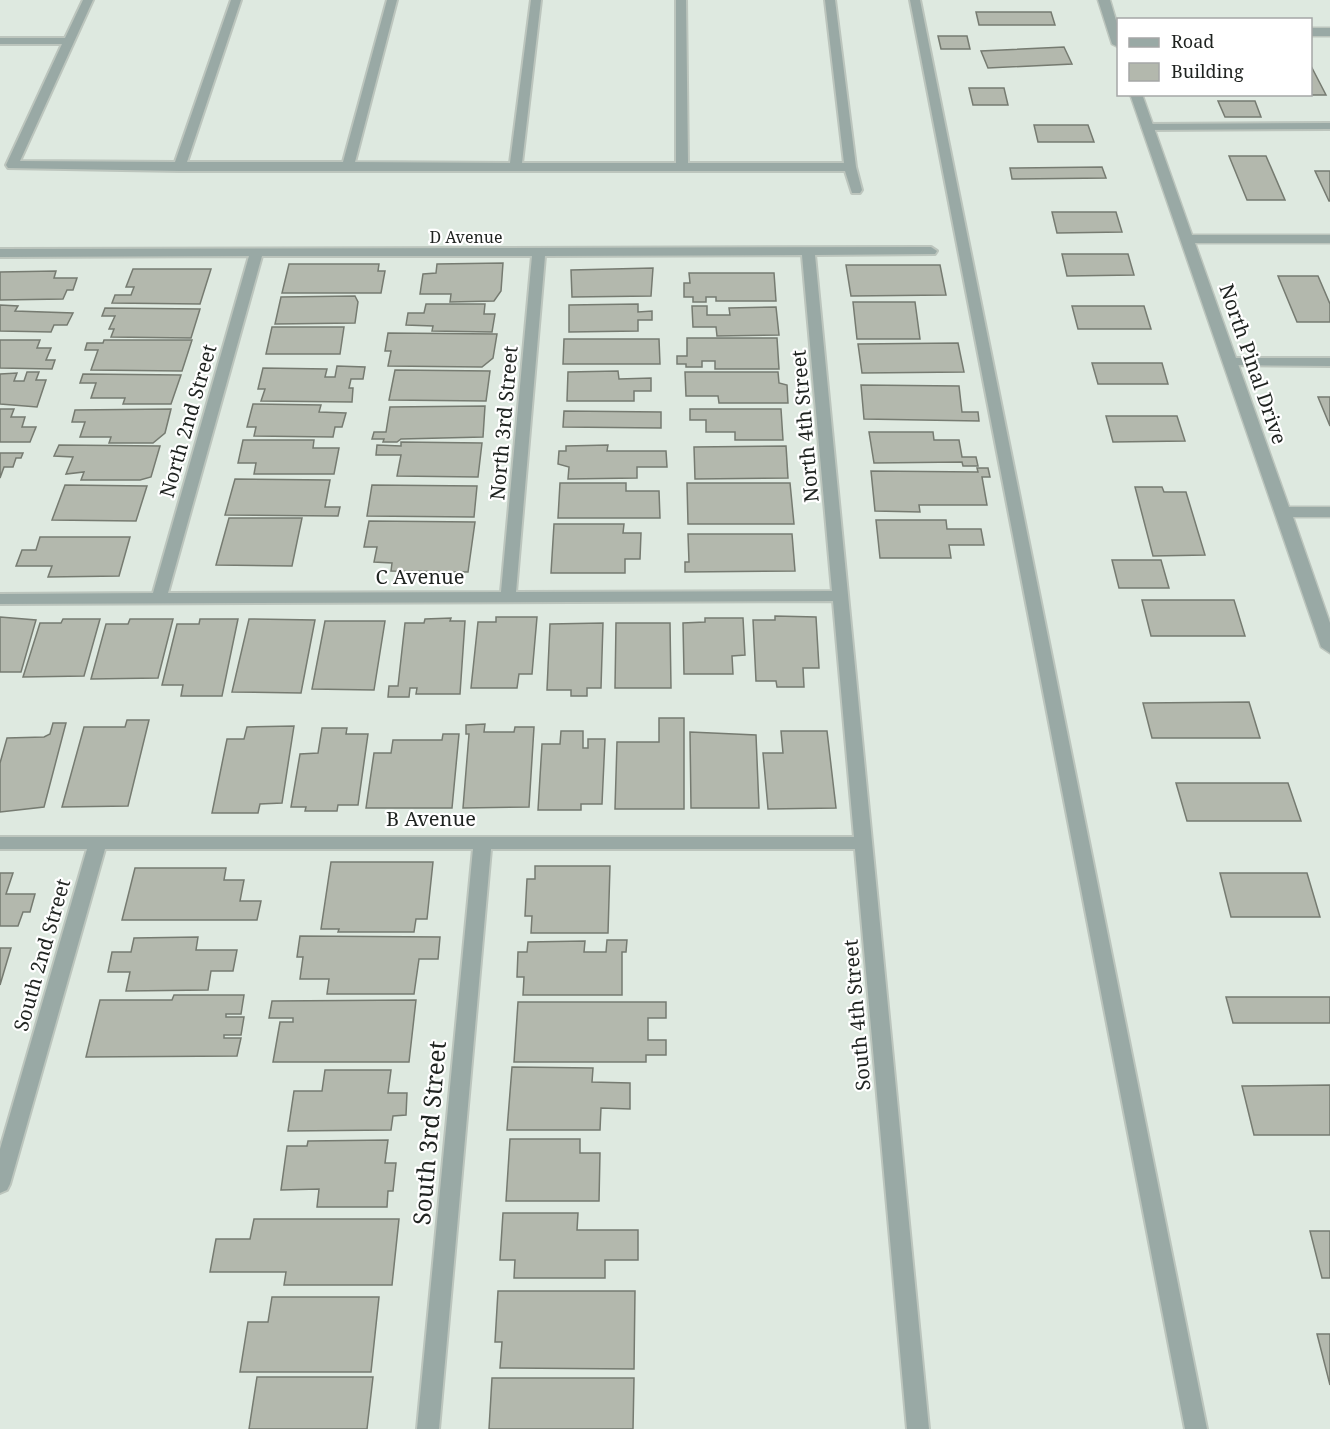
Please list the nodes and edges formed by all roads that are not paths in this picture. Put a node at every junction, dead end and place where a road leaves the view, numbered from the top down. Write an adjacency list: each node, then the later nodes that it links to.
1 (88, 0): 13 (lane)
2 (236, 0): 17 (lane)
3 (392, 0): 18 (lane)
4 (536, 0): 19 (lane)
5 (681, 0): 21 (lane)
6 (830, 0): 20 (lane)
7 (915, 0): 46 (lane)
8 (1104, 0): 11 (street)
9 (1312, 32): 10 (street)
10 (1330, 32)
11 (1117, 36)
12 (0, 41): 13 (lane)
13 (68, 41): 17 (lane)
14 (1137, 96): 16 (street, North Pinal Drive)
15 (1330, 126): 16 (lane)
16 (1148, 127): 23 (street, North Pinal Drive)
17 (179, 167): 18 (lane)
18 (348, 167): 19 (lane)
19 (515, 167): 21 (lane)
20 (850, 167): 21 (lane); 22 (lane)
21 (682, 168)
22 (856, 190)
23 (1187, 239): 24 (street); 30 (street, North Pinal Drive)
24 (1330, 239)
25 (931, 251): 27 (lane, D Avenue)
26 (0, 252): 29 (lane, D Avenue)
27 (808, 252): 28 (lane, D Avenue); 34 (lane, North 4th Street)
28 (539, 253): 29 (lane, D Avenue); 35 (lane, North 3rd Street)
29 (255, 254): 37 (lane, North 2nd Street)
30 (1230, 362): 31 (lane); 32 (street, North Pinal Drive)
31 (1330, 362)
32 (1282, 512): 33 (street); 38 (street, North Pinal Drive)
33 (1330, 512)
34 (840, 596): 35 (lane, C Avenue); 42 (lane, South 4th Street)
35 (507, 597): 37 (lane, C Avenue)
36 (0, 599): 37 (lane, C Avenue)
37 (159, 599)
38 (1330, 647)
39 (483, 842): 41 (lane, B Avenue); 42 (lane, B Avenue); 44 (lane, South 3rd Street)
40 (0, 843): 41 (lane, B Avenue)
41 (98, 843): 43 (lane, South 2nd Street)
42 (863, 843): 45 (lane, South 4th Street)
43 (0, 1184)
44 (428, 1429)
45 (918, 1429)
46 (1196, 1429)

